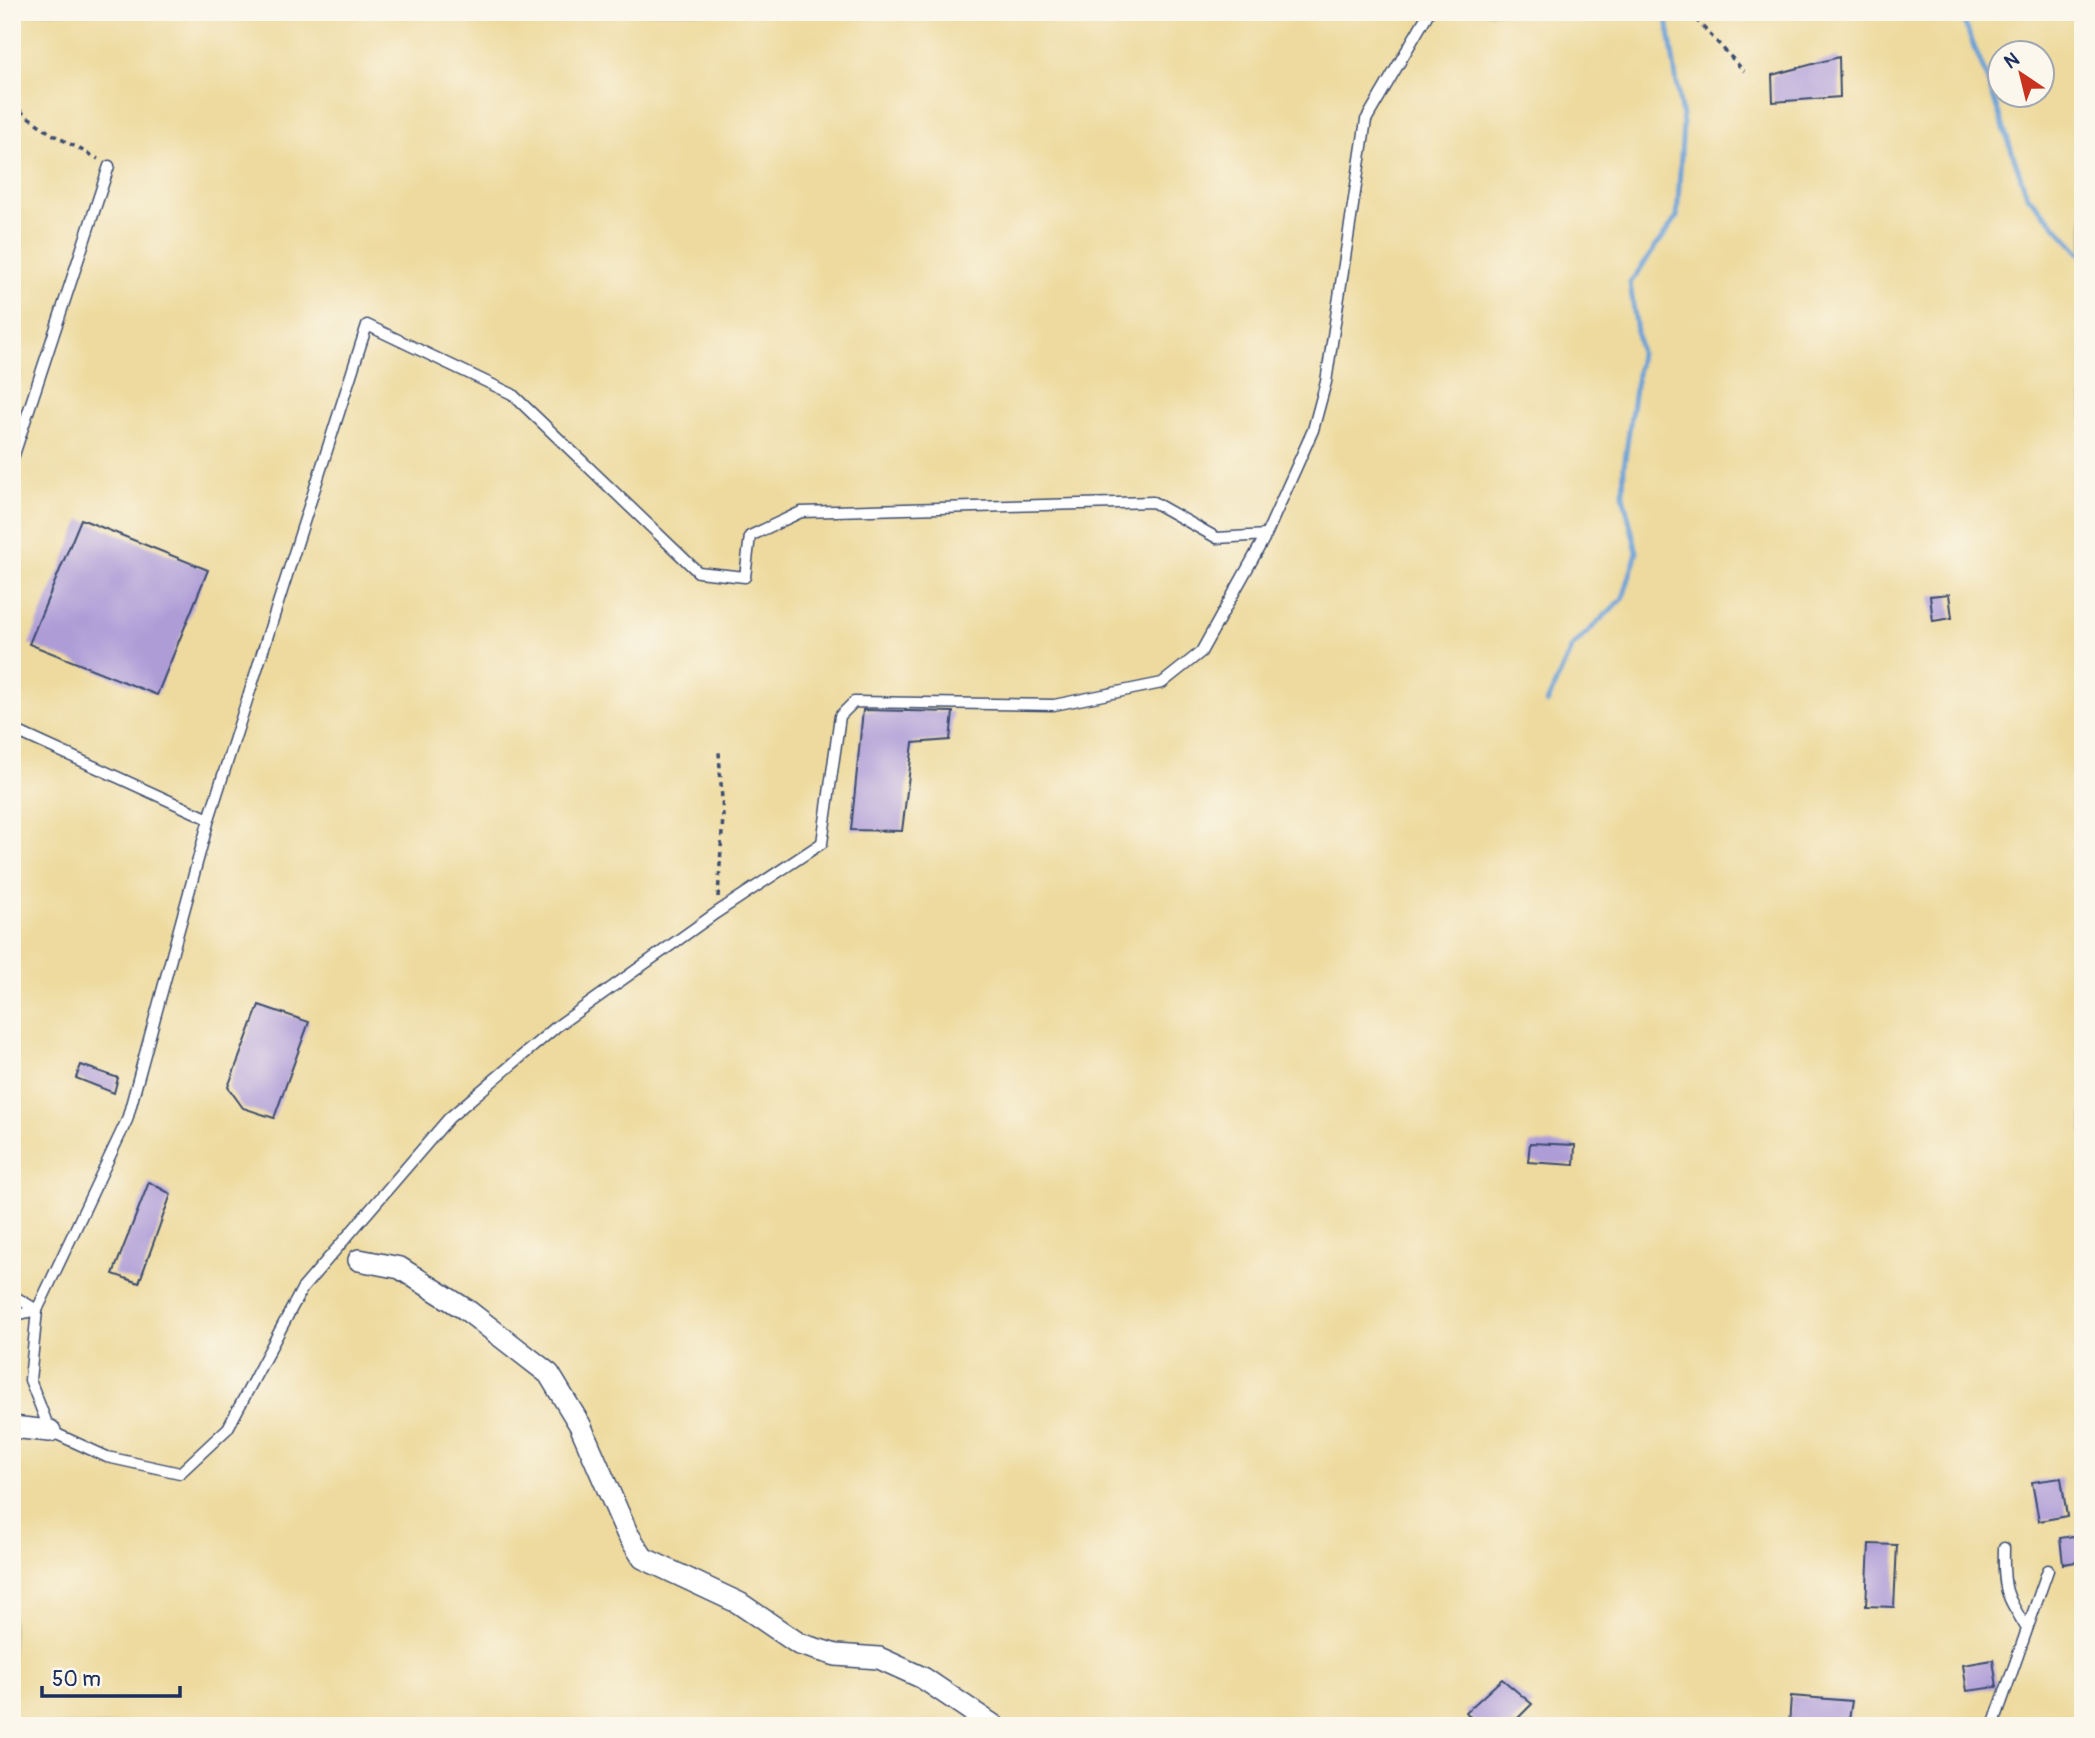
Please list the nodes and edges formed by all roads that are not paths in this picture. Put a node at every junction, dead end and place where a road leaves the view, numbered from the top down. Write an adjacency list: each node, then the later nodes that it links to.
1 (1429, 12): 4 (lane)
2 (109, 166): 3 (lane)
3 (12, 461)
4 (1266, 535): 6 (lane); 12 (lane)
5 (12, 729): 6 (lane)
6 (209, 819): 9 (lane)
7 (359, 1260): 16 (street)
8 (12, 1295): 9 (lane)
9 (37, 1310): 10 (lane); 12 (lane)
10 (12, 1316)
11 (12, 1427): 12 (street)
12 (50, 1431)
13 (2004, 1548): 15 (lane)
14 (2048, 1570): 15 (lane)
15 (2027, 1629): 17 (lane)
16 (995, 1726)
17 (1993, 1726)

